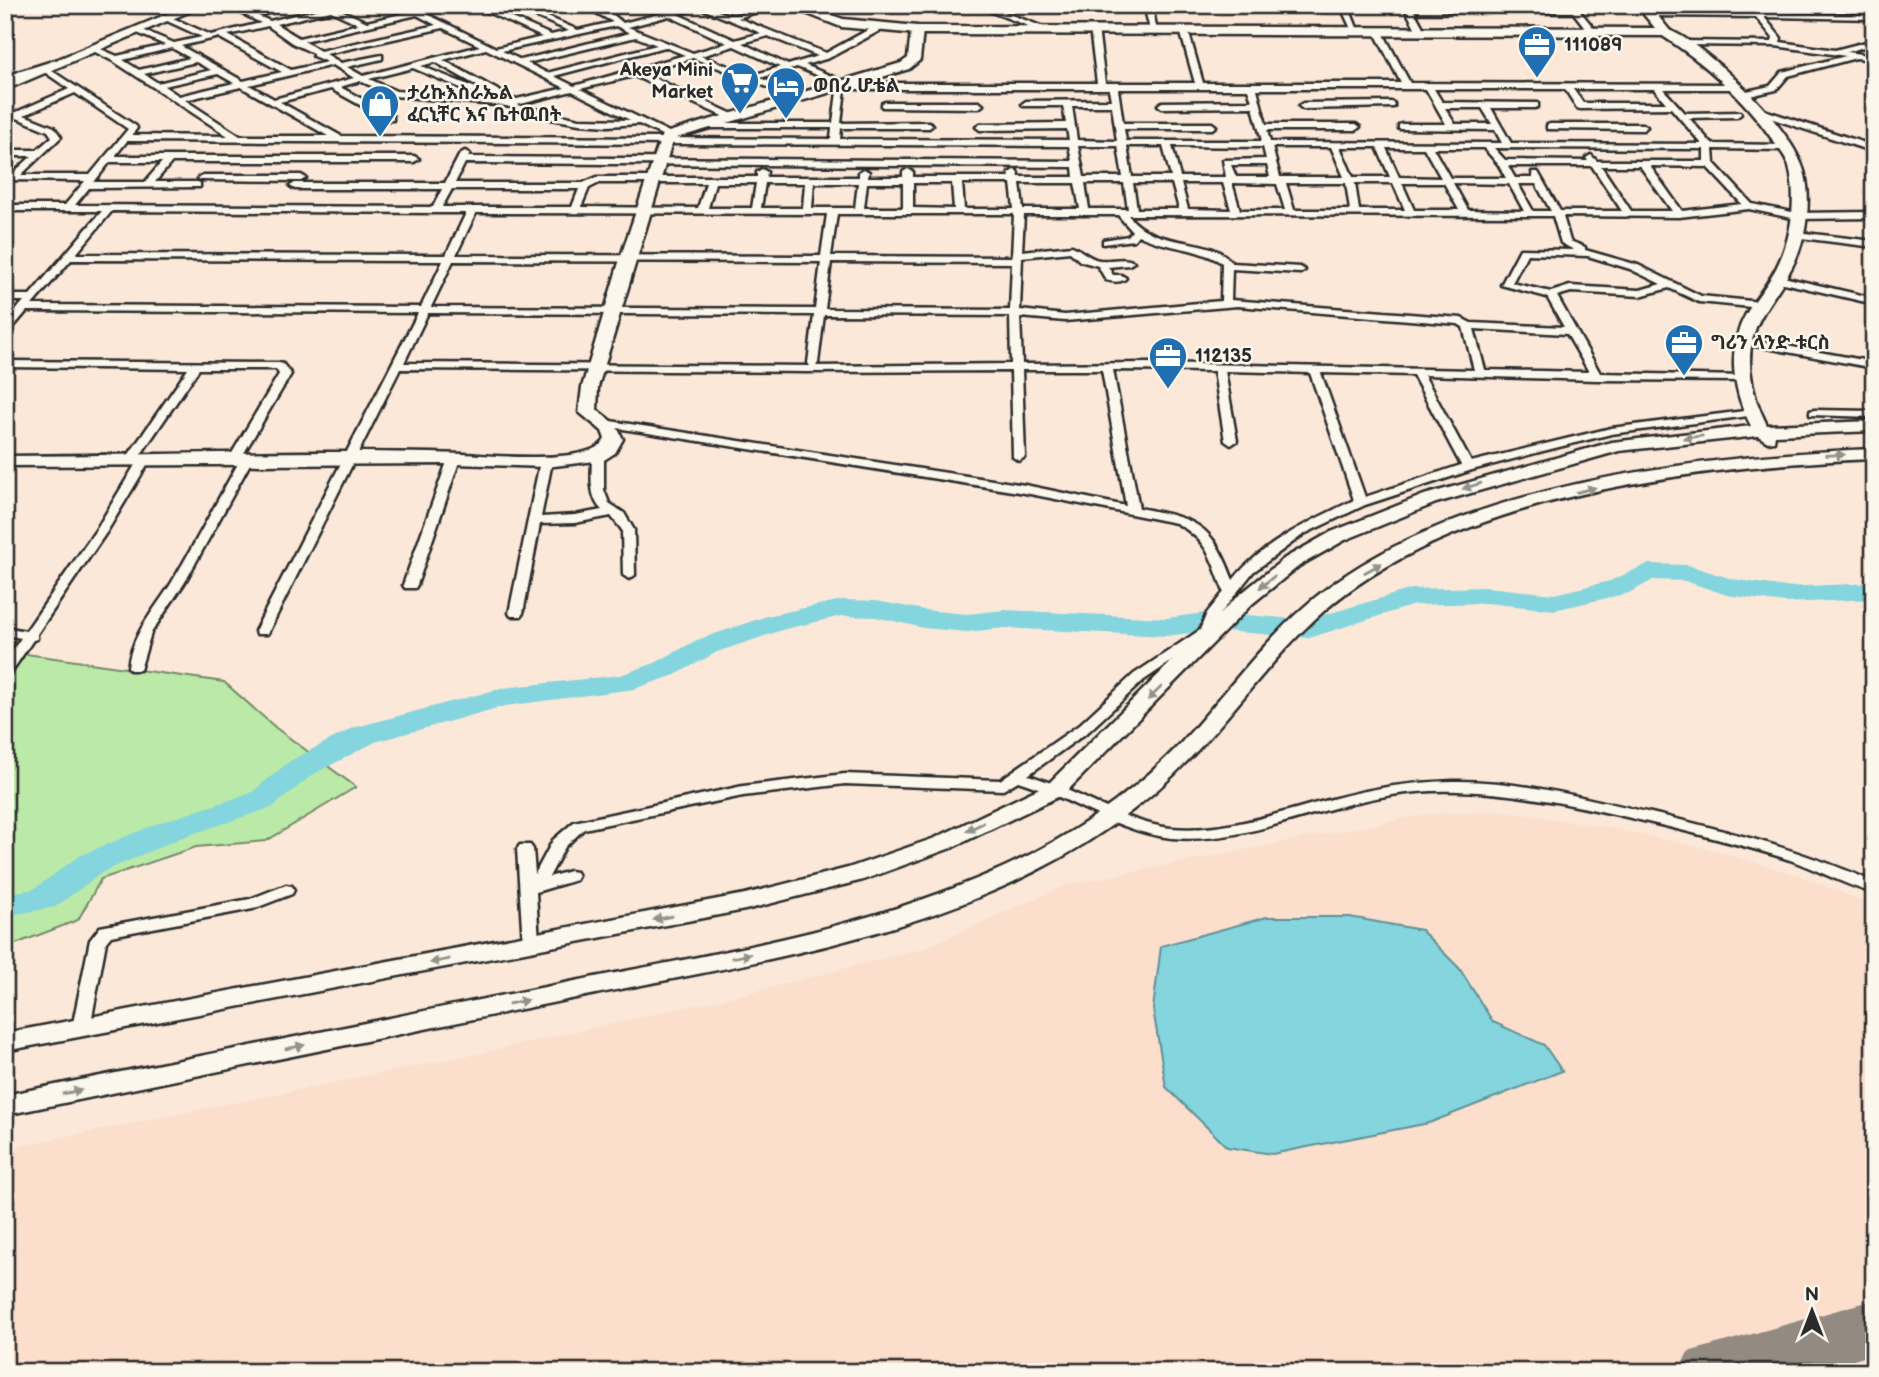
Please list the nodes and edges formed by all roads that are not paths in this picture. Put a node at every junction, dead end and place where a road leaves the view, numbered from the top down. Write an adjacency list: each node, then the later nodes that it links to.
1 (199, 5): 27 (main road)
2 (229, 5): 25 (street)
3 (289, 5): 25 (street)
4 (402, 5): 22 (street)
5 (451, 5): 22 (street)
6 (477, 5): 50 (street)
7 (513, 5): 37 (street)
8 (586, 5): 23 (street)
9 (635, 5): 23 (street)
10 (774, 5): 28 (street)
11 (791, 5): 34 (main road)
12 (977, 5): 35 (street)
13 (1148, 5): 40 (street)
14 (1343, 5): 42 (street)
15 (1749, 5): 26 (street)
16 (699, 6): 24 (street); 28 (street)
17 (328, 7): 30 (street); 31 (street)
18 (1409, 7): 19 (street); 44 (street)
19 (1513, 7): 20 (street)
20 (1572, 8): 45 (street)
21 (1646, 10): 26 (street); 46 (main road)
22 (415, 13): 31 (street); 33 (street)
23 (604, 13): 32 (street)
24 (671, 14): 32 (street); 54 (street)
25 (251, 15): 30 (street)
26 (1758, 15): 29 (street); 56 (street)
27 (168, 18): 36 (main road); 51 (street)
28 (731, 18): 47 (street)
29 (1872, 18)
30 (270, 24): 49 (street); 52 (street)
31 (365, 24): 52 (street)
32 (619, 24): 37 (street); 48 (street)
33 (441, 26): 59 (street); 63 (street)
34 (878, 28): 38 (main road); 65 (street)
35 (1045, 29): 38 (main road); 39 (main road)
36 (138, 30): 58 (street); 60 (main road)
37 (575, 30): 50 (street)
38 (917, 30): 89 (main road)
39 (1094, 30): 40 (main road); 96 (street)
40 (1154, 30): 41 (main road)
41 (1184, 30): 42 (main road); 99 (street)
42 (1356, 31): 43 (main road)
43 (1378, 31): 44 (main road); 103 (street)
44 (1422, 32): 45 (main road)
45 (1593, 32): 46 (main road)
46 (1665, 32): 55 (main road)
47 (768, 33): 54 (street); 65 (street)
48 (636, 34): 57 (street); 73 (street)
49 (223, 36): 51 (street); 81 (street)
50 (548, 37): 61 (street)
51 (212, 38): 58 (street)
52 (295, 41): 63 (street)
53 (1873, 42): 62 (street)
54 (731, 43): 64 (street); 77 (street)
55 (1683, 43): 56 (street); 110 (main road)
56 (1774, 44): 62 (street)
57 (667, 45): 64 (street); 84 (street)
58 (176, 47): 69 (street); 70 (street)
59 (485, 47): 61 (street); 72 (street)
60 (93, 49): 69 (street); 71 (main road)
61 (496, 50): 73 (street)
62 (1835, 53): 67 (street)
63 (316, 54): 74 (street)
64 (694, 54): 79 (street); 85 (street)
65 (826, 56): 75 (street)
66 (379, 57): 74 (street)
67 (1855, 57): 68 (street); 110 (street)
68 (1874, 58)
69 (116, 59): 82 (street)
70 (197, 59): 80 (street); 82 (street)
71 (65, 60): 78 (main road); 86 (street)
72 (437, 60): 76 (street); 115 (street)
73 (522, 62): 84 (street)
74 (335, 64): 81 (street); 87 (street)
75 (799, 65): 77 (street); 89 (street)
76 (415, 66): 87 (street); 115 (street)
77 (789, 68): 85 (street)
78 (44, 69): 90 (main road); 109 (street)
79 (645, 70): 83 (street); 136 (street)
80 (219, 71): 88 (street); 91 (street)
81 (288, 72): 88 (street)
82 (137, 73): 91 (street)
83 (635, 73): 108 (street); 136 (street)
84 (548, 75): 108 (street)
85 (753, 78): 111 (street)
86 (5, 79)
87 (362, 79): 92 (street); 115 (street)
88 (240, 84): 112 (street); 113 (street)
89 (843, 85): 93 (street); 111 (main road); 144 (street)
90 (5, 86)
91 (155, 86): 112 (street)
92 (332, 86): 113 (street); 138 (street)
93 (886, 86): 94 (street); 120 (street)
94 (978, 86): 95 (street); 122 (street)
95 (1023, 86): 96 (street); 116 (street)
96 (1101, 86): 97 (street)
97 (1112, 86): 98 (street); 114 (street)
98 (1158, 86): 99 (street); 123 (street)
99 (1200, 86): 100 (street)
100 (1252, 86): 101 (street); 119 (street)
101 (1295, 86): 102 (street); 130 (street)
102 (1381, 86): 103 (street); 125 (street)
103 (1406, 86): 104 (street)
104 (1429, 87): 105 (street); 126 (street)
105 (1522, 87): 106 (street); 128 (street)
106 (1567, 87): 107 (street); 131 (street)
107 (1657, 87): 110 (street); 129 (street)
108 (574, 88): 115 (street); 140 (street)
109 (77, 89): 135 (street); 160 (street)
110 (1741, 90): 133 (main road)
111 (801, 97): 136 (main road)
112 (179, 99): 164 (street)
113 (274, 101): 163 (street)
114 (1115, 103): 117 (street); 146 (street)
115 (509, 104): 140 (street)
116 (1027, 104): 117 (street); 150 (street)
117 (1067, 104): 145 (street)
118 (1205, 104): 119 (street); 123 (street); 148 (street)
119 (1256, 104): 151 (street)
120 (885, 105): 121 (street); 141 (street)
121 (929, 105): 122 (street); 142 (street)
122 (979, 105): 149 (street)
123 (1162, 105): 147 (street)
124 (1344, 105): 125 (street); 130 (street); 153 (street)
125 (1391, 105): 154 (street)
126 (1441, 105): 127 (street); 155 (street)
127 (1485, 105): 128 (street); 156 (street)
128 (1535, 105): 157 (street)
129 (1675, 105): 132 (street); 137 (street)
130 (1303, 106): 152 (street)
131 (1580, 106): 132 (street); 158 (street)
132 (1628, 106): 159 (street)
133 (1761, 112): 191 (main road); 192 (street)
134 (1737, 114): 137 (street)
135 (18, 115): 139 (street); 194 (street)
136 (736, 116): 143 (main road)
137 (1683, 116): 190 (street)
138 (390, 118)
139 (5, 120)
140 (638, 122): 161 (street)
141 (883, 125): 142 (street); 144 (street)
142 (929, 125): 168 (street)
143 (700, 126): 144 (street); 161 (main road)
144 (838, 126): 170 (street)
145 (1072, 126): 150 (street); 175 (street)
146 (1119, 126): 147 (street); 176 (street)
147 (1167, 126): 148 (street)
148 (1212, 126): 178 (street)
149 (980, 127): 150 (street); 173 (street)
150 (1026, 127)
151 (1263, 127): 152 (street); 179 (street)
152 (1311, 127): 153 (street)
153 (1356, 127): 181 (street)
154 (1402, 127): 155 (street); 183 (street)
155 (1452, 127): 156 (street)
156 (1497, 127): 186 (street)
157 (1550, 127): 158 (street); 187 (street)
158 (1595, 127): 159 (street)
159 (1643, 127): 189 (street)
160 (128, 138): 164 (street); 195 (street)
161 (667, 138): 167 (street); 169 (street); 200 (main road)
162 (324, 140): 163 (street); 164 (street); 198 (street)
163 (341, 140): 165 (street)
164 (235, 141): 197 (street)
165 (424, 141): 166 (street); 216 (street)
166 (472, 141): 167 (street); 199 (street)
167 (569, 141): 202 (street)
168 (929, 142): 171 (street); 172 (street)
169 (767, 143): 170 (street); 203 (street)
170 (835, 143): 171 (street)
171 (866, 143): 204 (street)
172 (968, 143): 173 (street); 205 (street)
173 (981, 143): 174 (street)
174 (1003, 143): 175 (street); 206 (street)
175 (1074, 144): 176 (street); 210 (street)
176 (1122, 144): 177 (street); 223 (street)
177 (1167, 144): 178 (street); 224 (street)
178 (1217, 144): 179 (street)
179 (1268, 144): 180 (street); 208 (street)
180 (1334, 144): 181 (street); 226 (street)
181 (1363, 144): 182 (street)
182 (1380, 145): 183 (street); 227 (street)
183 (1409, 145): 184 (street)
184 (1427, 145): 185 (street); 233 (street)
185 (1486, 145): 186 (street); 209 (street)
186 (1508, 145): 187 (street)
187 (1562, 145): 188 (street)
188 (1583, 145): 189 (street); 212 (street)
189 (1657, 145): 190 (street)
190 (1708, 145): 191 (street); 214 (street)
191 (1784, 147): 276 (main road)
192 (1874, 149)
193 (5, 153): 194 (street)
194 (40, 153): 217 (street)
195 (110, 159): 196 (street); 236 (street)
196 (169, 159): 197 (street); 239 (street)
197 (217, 159): 198 (street); 237 (street)
198 (313, 159): 215 (street); 238 (street)
199 (462, 160): 201 (street); 240 (street)
200 (661, 160): 202 (street); 203 (street); 218 (main road)
201 (512, 161): 202 (street); 241 (street)
202 (561, 161): 242 (street)
203 (765, 161): 204 (street); 220 (street)
204 (865, 161): 207 (street); 222 (street)
205 (969, 161): 206 (street); 207 (street)
206 (1008, 161): 210 (street); 230 (street)
207 (908, 162): 228 (street)
208 (1272, 162): 225 (street); 232 (street)
209 (1502, 163): 211 (street); 234 (street)
210 (1077, 164): 231 (street)
211 (1530, 164): 212 (street); 235 (street)
212 (1595, 164): 213 (street); 273 (street)
213 (1644, 164): 214 (street); 274 (street)
214 (1709, 164): 244 (street)
215 (356, 173): 216 (street); 216 (street); 238 (street)
216 (406, 173): 240 (street)
217 (9, 178): 236 (street)
218 (655, 180): 219 (street); 243 (street); 253 (main road)
219 (711, 180): 220 (street); 254 (street)
220 (760, 180): 221 (street); 259 (street)
221 (810, 180): 222 (street); 260 (street)
222 (864, 180): 228 (street); 262 (street)
223 (1128, 180): 224 (street); 231 (street); 256 (street)
224 (1176, 180): 225 (street); 257 (street)
225 (1229, 180): 232 (street); 258 (street)
226 (1350, 180): 227 (street); 232 (street); 268 (street)
227 (1396, 180): 233 (street); 269 (street)
228 (908, 181): 229 (street); 263 (street)
229 (957, 181): 230 (street); 264 (street)
230 (1015, 181): 231 (street); 265 (street)
231 (1080, 181): 267 (street)
232 (1276, 181): 266 (street)
233 (1450, 181): 234 (street); 270 (street)
234 (1512, 181): 235 (street); 271 (street)
235 (1539, 181): 272 (street)
236 (90, 182): 239 (street); 246 (street)
237 (200, 182): 238 (street); 239 (street); 248 (street)
238 (298, 182): 249 (street)
239 (148, 185)
240 (449, 186): 241 (street); 250 (street)
241 (500, 186): 242 (street)
242 (553, 186): 243 (street)
243 (584, 186): 252 (street)
244 (1749, 205): 274 (street); 276 (street)
245 (5, 208): 246 (street)
246 (67, 209): 247 (street)
247 (109, 209): 248 (street); 284 (street)
248 (179, 210): 249 (street)
249 (280, 210): 250 (street)
250 (436, 210): 251 (street)
251 (472, 210): 252 (street); 286 (street)
252 (575, 211): 253 (street)
253 (643, 211): 254 (street); 287 (main road)
254 (702, 211): 259 (street)
255 (1120, 211): 256 (street); 267 (street); 277 (street)
256 (1133, 211): 257 (street)
257 (1185, 211): 258 (street)
258 (1236, 211): 266 (street)
259 (756, 212): 260 (street)
260 (807, 212): 261 (street)
261 (832, 212): 262 (street); 288 (street)
262 (859, 212): 263 (street)
263 (908, 212): 264 (street)
264 (959, 212): 265 (street)
265 (1019, 212): 267 (street); 285 (street)
266 (1290, 212): 268 (street)
267 (1085, 213)
268 (1355, 213): 269 (street)
269 (1411, 213): 270 (street)
270 (1465, 213): 271 (street)
271 (1530, 213): 272 (street)
272 (1557, 213): 273 (street); 280 (street)
273 (1628, 213): 274 (street)
274 (1679, 214)
275 (1874, 215): 276 (street)
276 (1797, 216): 278 (main road)
277 (1135, 233): 279 (street); 291 (street)
278 (1796, 235): 281 (street); 294 (main road)
279 (1105, 242)
280 (1566, 243): 282 (street); 283 (street)
281 (1874, 244)
282 (1540, 250): 283 (street); 296 (street)
283 (1589, 253): 295 (street)
284 (66, 257): 286 (street); 298 (street)
285 (1016, 257): 288 (street); 290 (street); 306 (street)
286 (450, 258): 287 (street); 303 (street)
287 (627, 259): 288 (street); 304 (main road)
288 (824, 259): 305 (street)
289 (1129, 262): 290 (street)
290 (1102, 264): 293 (street)
291 (1227, 266): 292 (street); 300 (street)
292 (1300, 270)
293 (1121, 278)
294 (1779, 279): 299 (street); 301 (main road)
295 (1670, 285): 296 (street); 301 (street)
296 (1551, 295): 309 (street)
297 (5, 298): 298 (street)
298 (31, 298): 302 (street)
299 (1874, 301)
300 (1226, 303): 306 (street); 307 (street)
301 (1761, 305): 310 (main road)
302 (23, 308): 303 (street); 308 (street)
303 (427, 310): 304 (street); 315 (street)
304 (613, 311): 305 (street); 316 (main road)
305 (819, 312): 306 (street); 311 (street)
306 (1014, 313): 318 (street)
307 (1468, 326): 309 (street); 320 (street)
308 (5, 330)
309 (1571, 331): 323 (street)
310 (1741, 341): 314 (street); 324 (main road)
311 (813, 363)
312 (5, 364): 313 (street)
313 (196, 365): 337 (street); 338 (street)
314 (1874, 365)
315 (398, 366): 316 (street); 339 (street)
316 (596, 367): 318 (street); 328 (main road)
317 (1107, 367): 318 (street); 319 (street); 344 (street)
318 (1016, 368): 335 (street)
319 (1219, 368): 321 (street); 331 (street)
320 (1480, 371): 322 (street); 323 (street)
321 (1315, 372): 322 (street); 343 (street)
322 (1416, 372): 342 (street)
323 (1597, 377): 324 (street)
324 (1744, 379): 325 (main road)
325 (1752, 413): 330 (main road); 342 (street)
326 (1814, 414): 327 (street)
327 (1874, 414)
328 (604, 423): 333 (main road); 344 (street)
329 (1874, 426): 330 (main road)
330 (1761, 430): 334 (main road); 349 (main road, one-way to 349)
331 (1231, 441)
332 (1874, 454): 334 (main road, one-way to 332)
333 (598, 456): 341 (main road); 345 (street)
334 (1787, 456): 359 (main road, one-way to 334)
335 (1019, 457)
336 (454, 459): 339 (main road); 341 (main road); 348 (street)
337 (138, 460): 338 (main road); 340 (main road); 353 (street)
338 (240, 460): 339 (main road); 355 (street)
339 (347, 460): 352 (street)
340 (5, 461)
341 (546, 462): 346 (street)
342 (1468, 467): 343 (street)
343 (1362, 502): 349 (street)
344 (1133, 509): 349 (street)
345 (610, 512): 346 (street); 347 (street)
346 (533, 521): 350 (street)
347 (629, 575)
348 (410, 585)
349 (1238, 595): 354 (main road); 354 (street)
350 (516, 613)
351 (5, 631): 353 (street)
352 (262, 631)
353 (32, 636): 356 (street)
354 (1205, 638): 357 (street); 358 (main road, one-way to 358)
355 (135, 667)
356 (5, 671)
357 (1016, 776): 358 (street); 362 (street)
358 (1056, 789): 359 (street); 365 (main road, one-way to 365)
359 (1113, 816): 363 (street); 368 (main road, one-way to 359)
360 (525, 849): 362 (street)
361 (570, 876): 362 (street)
362 (533, 887): 365 (street)
363 (1874, 888)
364 (286, 890): 366 (street)
365 (531, 943): 366 (main road, one-way to 366)
366 (81, 1028): 367 (main road)
367 (5, 1042)
368 (5, 1105)

